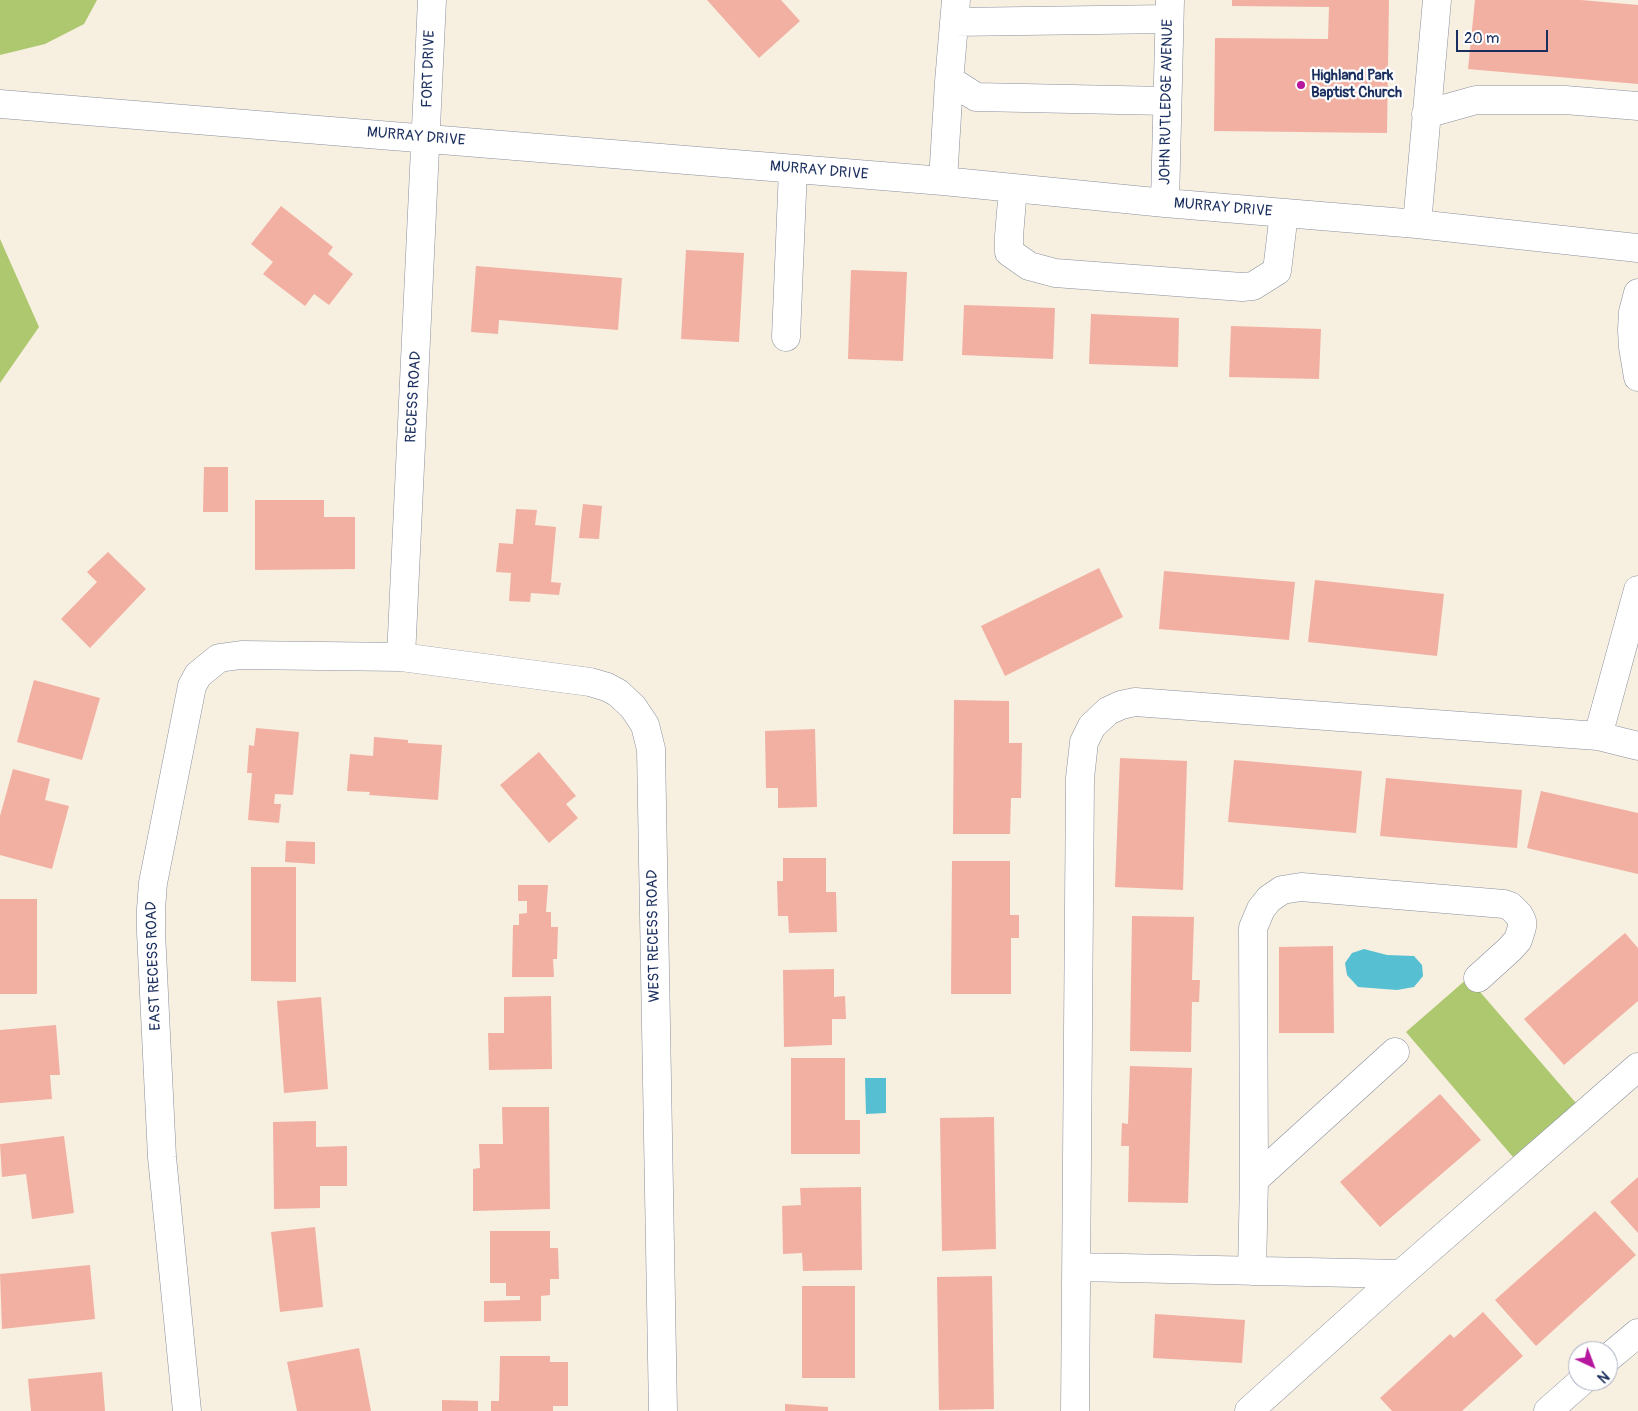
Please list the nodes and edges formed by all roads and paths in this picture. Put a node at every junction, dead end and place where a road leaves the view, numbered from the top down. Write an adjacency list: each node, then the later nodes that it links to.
1 (432, 0): 10 (street, FORT DRIVE)
2 (1437, 0): 9 (street)
3 (1170, 10): 4 (street); 6 (street, JOHN RUTLEDGE AVENUE)
4 (955, 11): 5 (street)
5 (949, 82): 6 (street); 12 (street)
6 (1167, 101): 14 (street, JOHN RUTLEDGE AVENUE)
7 (0, 104): 10 (street, MURRAY DRIVE)
8 (1638, 106): 9 (street)
9 (1426, 114): 16 (street)
10 (426, 138): 11 (street, MURRAY DRIVE); 22 (street, RECESS ROAD)
11 (793, 169): 12 (street, MURRAY DRIVE); 19 (street)
12 (943, 181): 13 (street, MURRAY DRIVE)
13 (1013, 188): 14 (street, MURRAY DRIVE); 15 (street)
14 (1165, 203): 15 (street, MURRAY DRIVE)
15 (1284, 213): 16 (street, MURRAY DRIVE)
16 (1417, 224): 17 (street, MURRAY DRIVE)
17 (1638, 248)
18 (1638, 293): 20 (street)
19 (786, 337)
20 (1638, 377)
21 (1638, 590): 23 (street)
22 (401, 657): 35 (street, EAST RECESS ROAD); 36 (street, WEST RECESS ROAD)
23 (1598, 736): 24 (street); 29 (street)
24 (1638, 746)
25 (1478, 978): 28 (street)
26 (1395, 1052): 28 (street)
27 (1638, 1067): 31 (street)
28 (1254, 1180): 30 (street)
29 (1077, 1267): 30 (street); 37 (street)
30 (1252, 1271): 31 (street)
31 (1400, 1274): 38 (street)
32 (1638, 1332): 33 (street)
33 (1618, 1349)
34 (1571, 1391): 39 (street)
35 (187, 1411)
36 (663, 1411)
37 (1075, 1411)
38 (1249, 1411)
39 (1548, 1411)

